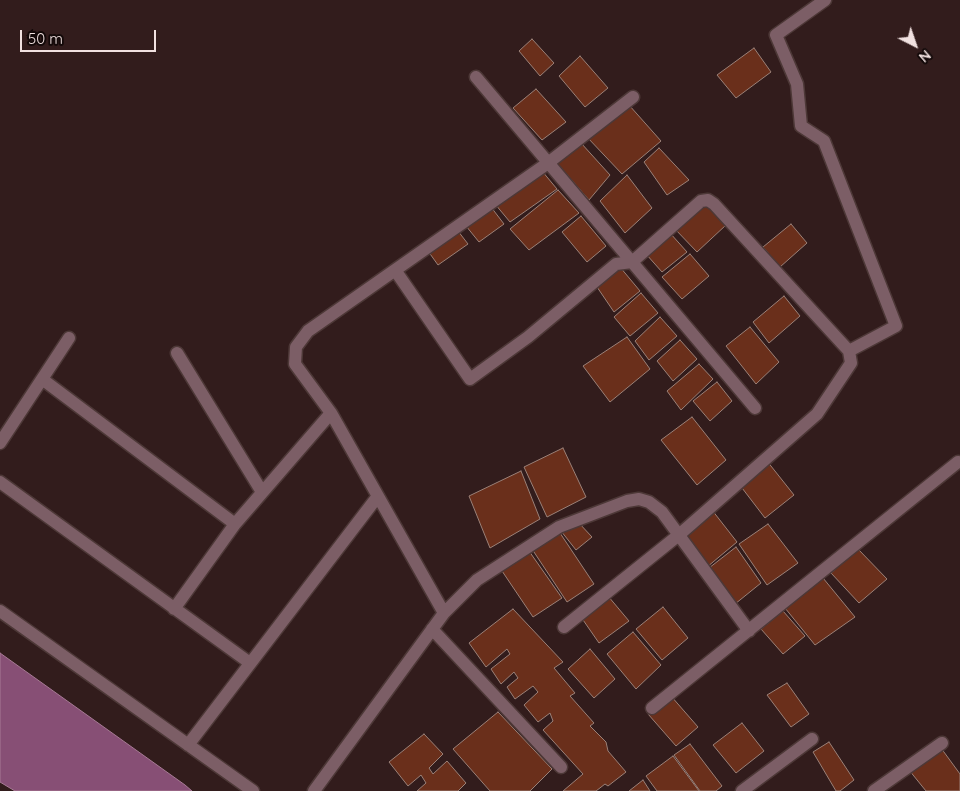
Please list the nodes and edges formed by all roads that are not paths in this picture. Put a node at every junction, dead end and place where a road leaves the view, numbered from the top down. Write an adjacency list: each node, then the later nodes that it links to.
1 (826, 0): 8 (street)
2 (476, 77): 4 (street)
3 (633, 97): 4 (street)
4 (548, 163): 5 (street); 6 (street)
5 (632, 262): 6 (street); 8 (street); 11 (street)
6 (395, 270): 12 (street)
7 (69, 338): 10 (street)
8 (850, 351): 19 (street)
9 (177, 353): 16 (street)
10 (42, 379): 13 (street); 18 (street)
11 (755, 408)
12 (331, 412): 16 (street); 17 (street)
13 (0, 442)
14 (958, 462): 25 (street)
15 (0, 482): 20 (street)
16 (262, 492): 18 (street)
17 (378, 496): 22 (street); 26 (street)
18 (235, 524): 20 (street)
19 (680, 534): 22 (street); 23 (street); 25 (street)
20 (174, 609): 26 (street)
21 (0, 611): 30 (street)
22 (444, 613): 24 (street)
23 (564, 627)
24 (432, 629): 31 (street); 33 (street)
25 (749, 631): 27 (street)
26 (250, 663): 30 (street)
27 (652, 708)
28 (812, 739): 34 (street)
29 (942, 743): 35 (street)
30 (188, 745): 32 (street)
31 (561, 767)
32 (252, 791)
33 (314, 791)
34 (742, 791)
35 (874, 791)

